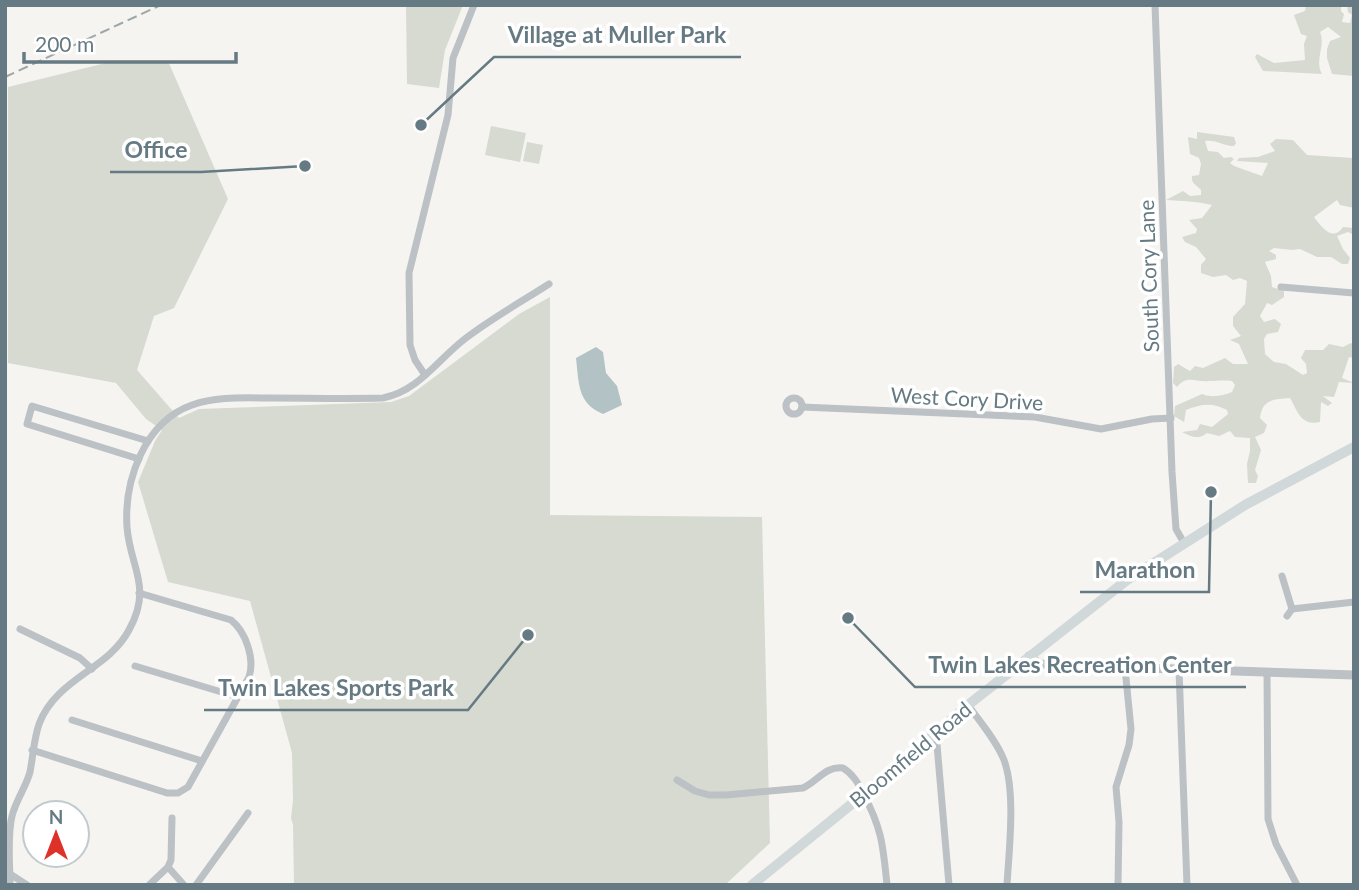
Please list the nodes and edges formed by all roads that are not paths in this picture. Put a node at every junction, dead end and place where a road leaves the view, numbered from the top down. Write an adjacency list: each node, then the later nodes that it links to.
1 (474, 5): 6 (street)
2 (1155, 5): 8 (street, South Cory Lane)
3 (549, 284): 6 (street)
4 (1281, 287): 5 (street)
5 (1354, 293)
6 (425, 375): 9 (street)
7 (802, 407): 8 (street, West Cory Drive)
8 (1171, 418): 12 (street, South Cory Lane)
9 (148, 442): 11 (street); 11 (street)
10 (1354, 447): 12 (main road, Bloomfield Road)
11 (139, 459): 14 (street)
12 (1184, 543): 17 (main road, Bloomfield Road)
13 (1282, 576): 15 (street)
14 (139, 593): 20 (street); 24 (street)
15 (1354, 602)
16 (20, 629): 20 (street)
17 (1029, 656): 19 (street); 25 (main road, Bloomfield Road)
18 (135, 666): 24 (street)
19 (1125, 668): 21 (street); 45 (street)
20 (92, 669): 28 (street)
21 (1179, 670): 22 (street); 46 (street)
22 (1267, 672): 23 (street); 47 (street)
23 (1354, 675)
24 (238, 697): 29 (street)
25 (968, 705): 27 (main road, Bloomfield Road); 44 (street)
26 (72, 720): 29 (street)
27 (936, 733): 31 (main road, Bloomfield Road); 43 (street)
28 (32, 750): 29 (street); 35 (street)
29 (202, 761)
30 (677, 780): 31 (street)
31 (864, 794): 36 (main road, Bloomfield Road); 42 (street)
32 (248, 813): 41 (street)
33 (172, 818): 34 (street)
34 (168, 867): 39 (street); 40 (street)
35 (10, 874): 37 (street); 38 (street)
36 (756, 884)
37 (10, 885)
38 (27, 885)
39 (149, 885)
40 (184, 885)
41 (196, 885)
42 (887, 885)
43 (949, 885)
44 (1007, 885)
45 (1118, 885)
46 (1188, 885)
47 (1297, 885)

